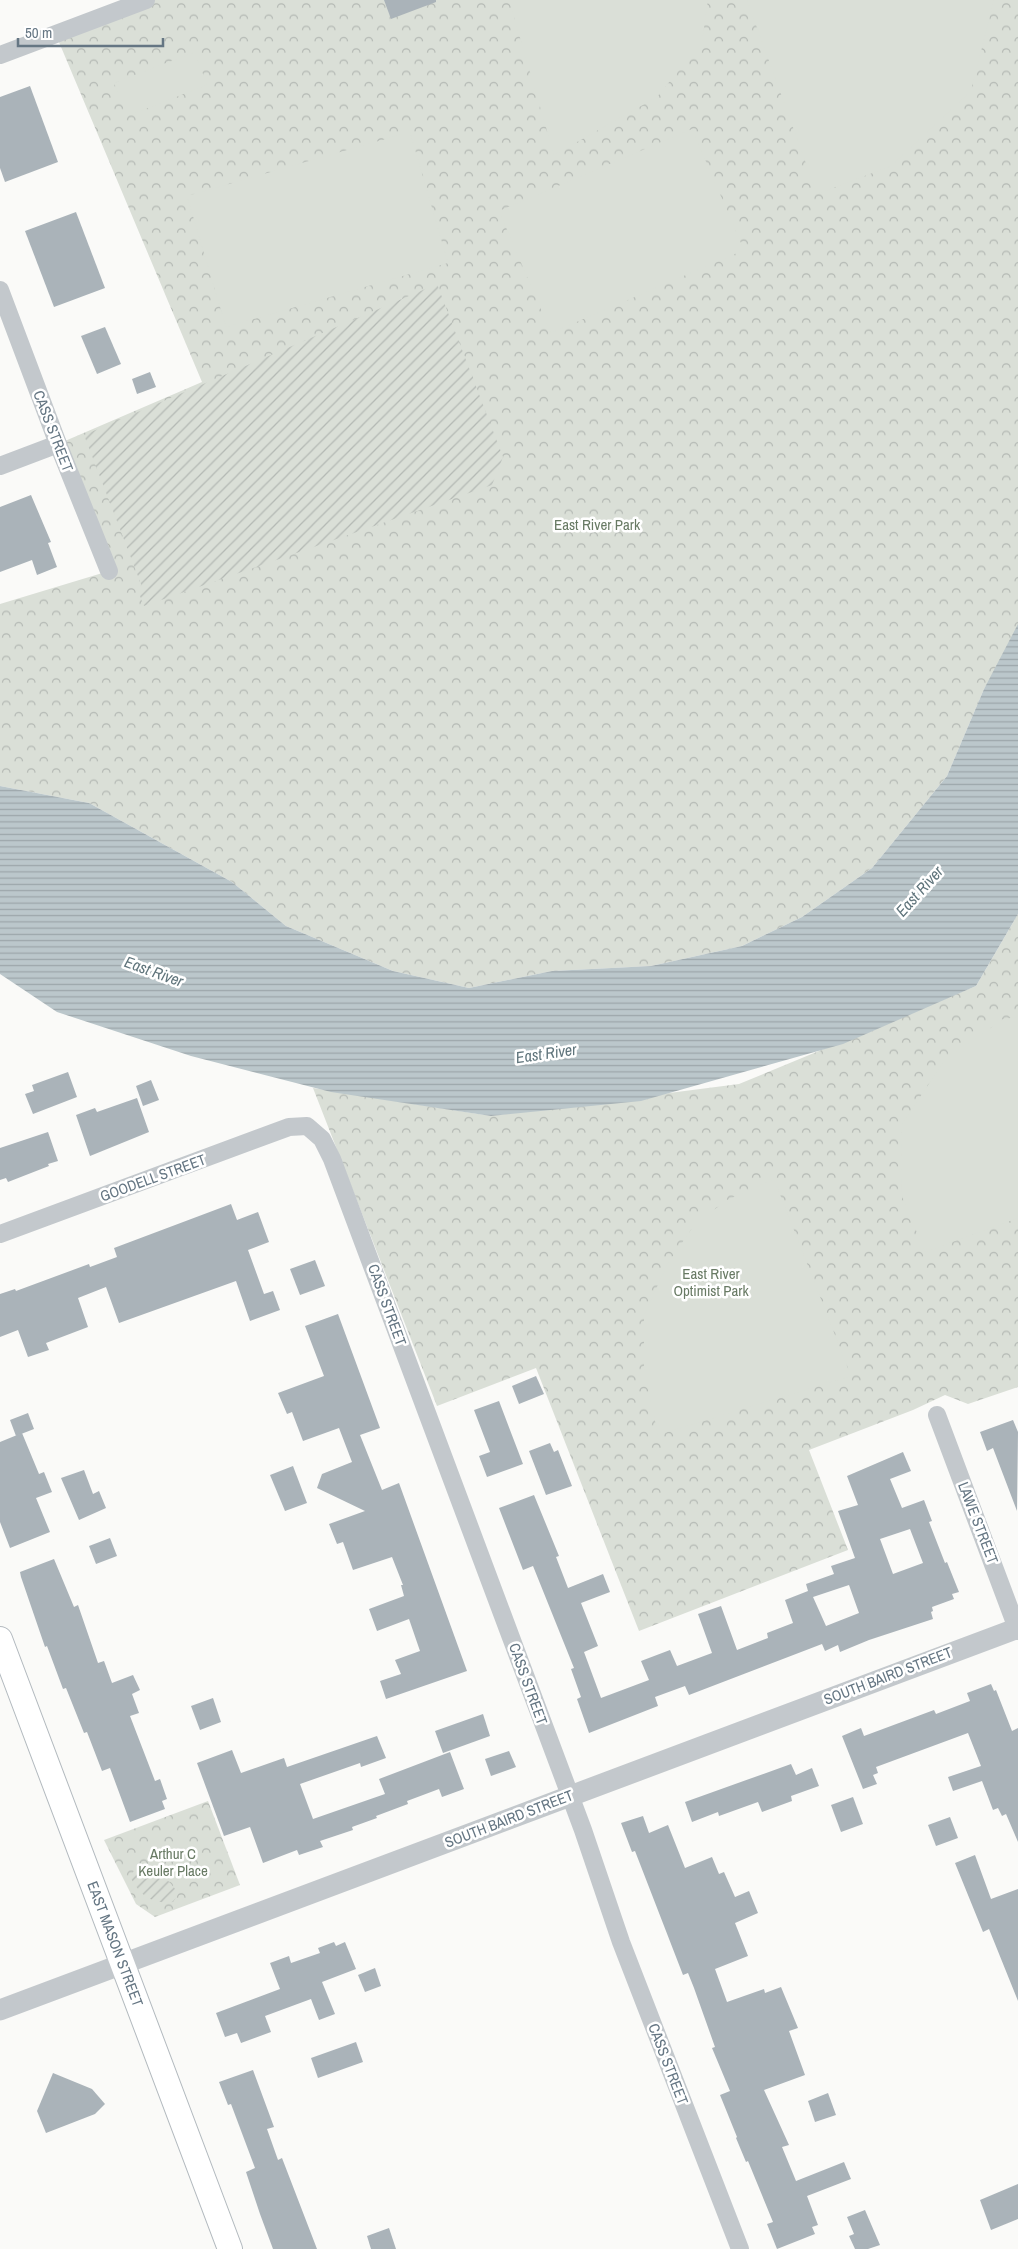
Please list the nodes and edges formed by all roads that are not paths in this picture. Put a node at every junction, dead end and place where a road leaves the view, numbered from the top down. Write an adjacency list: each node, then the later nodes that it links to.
1 (146, 0): 2 (street)
2 (0, 56)
3 (0, 290): 4 (street, CASS STREET)
4 (58, 444): 5 (street); 6 (street, CASS STREET)
5 (0, 466)
6 (109, 571)
7 (307, 1126): 8 (street, GOODELL STREET); 12 (street, CASS STREET)
8 (0, 1234)
9 (937, 1415): 10 (street, LAWE STREET)
10 (1018, 1629): 12 (street, SOUTH BAIRD STREET)
11 (0, 1639): 13 (main road, EAST MASON STREET)
12 (570, 1796): 13 (street, SOUTH BAIRD STREET); 16 (street, CASS STREET)
13 (123, 1964): 14 (street, SOUTH BAIRD STREET); 15 (main road, EAST MASON STREET)
14 (0, 2010)
15 (230, 2249)
16 (740, 2249)

